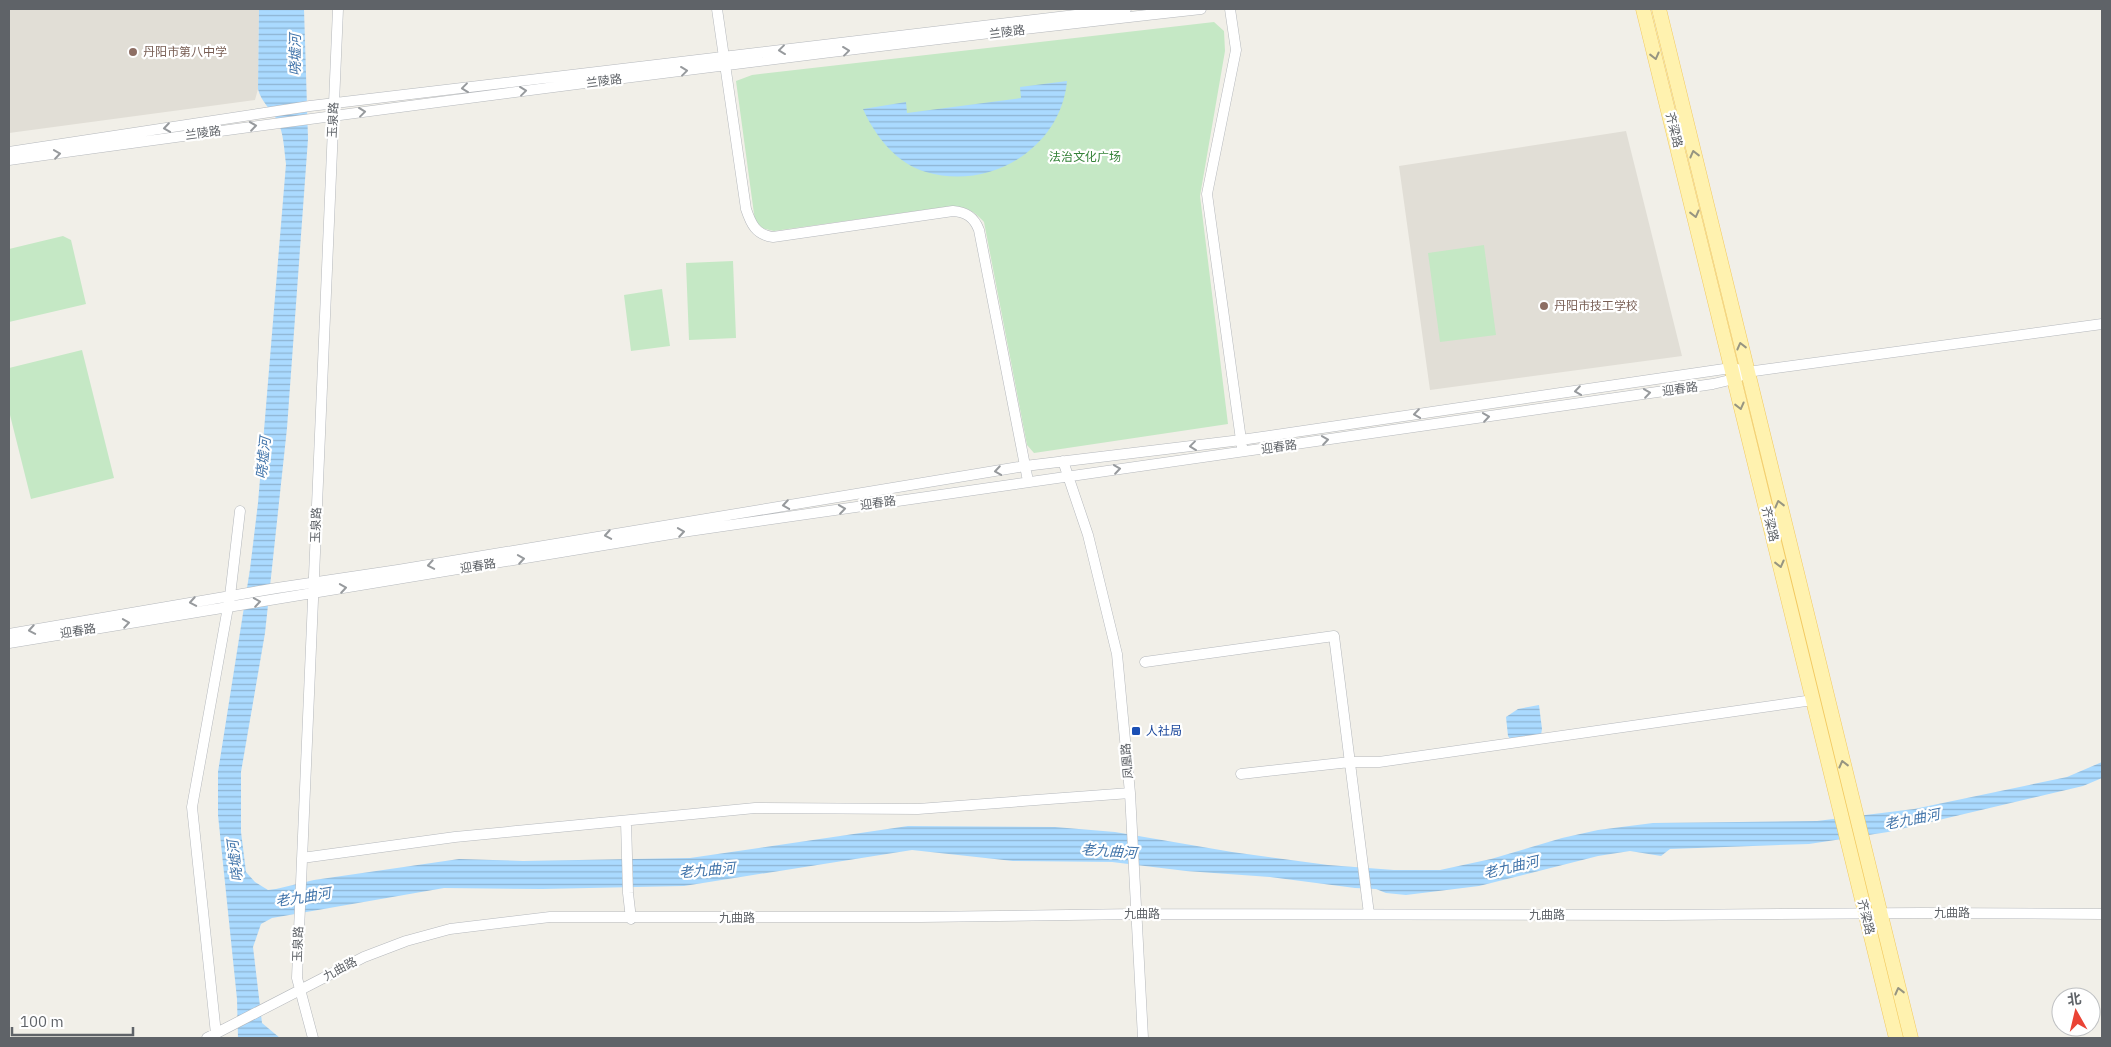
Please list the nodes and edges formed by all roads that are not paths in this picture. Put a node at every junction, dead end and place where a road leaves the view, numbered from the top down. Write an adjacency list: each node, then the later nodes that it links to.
1 (338, 9): 9 (street, 玉泉路)
2 (717, 9): 8 (street)
3 (1126, 9): 8 (street, 兰陵路, one-way to 8)
4 (1201, 9): 8 (street, 兰陵路, one-way to 4)
5 (1230, 9): 16 (street)
6 (1643, 9): 15 (main road, 齐梁路, one-way to 15)
7 (1659, 9): 14 (main road, 齐梁路, one-way to 7)
8 (724, 61): 9 (street, 兰陵路, one-way to 9); 10 (street, 兰陵路, one-way to 8); 19 (street)
9 (334, 103): 10 (street, 玉泉路); 11 (street, 兰陵路, one-way to 11)
10 (333, 115): 12 (street, 兰陵路, one-way to 10); 23 (street, 玉泉路)
11 (9, 152)
12 (9, 160)
13 (2102, 324): 14 (street, 迎春路)
14 (1747, 372): 15 (street, 迎春路); 26 (main road, 齐梁路, one-way to 14)
15 (1732, 374): 16 (street, 迎春路, one-way to 16); 17 (street, 迎春路, one-way to 15); 26 (main road, 齐梁路, one-way to 26)
16 (1241, 440): 17 (street); 18 (street, 迎春路, one-way to 18)
17 (1242, 452): 20 (street, 迎春路, one-way to 17)
18 (1063, 461): 19 (street, 迎春路); 20 (street, 凤凰路)
19 (1025, 466): 21 (street); 23 (street, 迎春路, one-way to 23)
20 (1068, 476): 21 (street, 迎春路); 33 (street, 凤凰路)
21 (1028, 481): 23 (street, 迎春路, one-way to 21)
22 (240, 512): 25 (street)
23 (314, 587): 24 (street, 迎春路); 37 (street, 玉泉路)
24 (277, 593): 25 (street, 迎春路, one-way to 24); 25 (street, 迎春路)
25 (231, 602): 27 (street, 迎春路, one-way to 27); 28 (street, 迎春路, one-way to 25); 45 (street)
26 (1800, 615): 30 (main road, 齐梁路); 34 (main road, 齐梁路, one-way to 26)
27 (9, 634)
28 (9, 643)
29 (1145, 662): 31 (street)
30 (1813, 700): 31 (street); 34 (main road, 齐梁路)
31 (1350, 762): 32 (street); 41 (street)
32 (1241, 774)
33 (1130, 793): 35 (street); 40 (street, 凤凰路)
34 (1848, 812): 36 (main road, 齐梁路)
35 (626, 821): 37 (street); 43 (street)
36 (1855, 842): 38 (main road, 齐梁路); 39 (main road, 齐梁路)
37 (302, 858): 44 (street, 玉泉路)
38 (1866, 913): 39 (street, 九曲路); 41 (street, 九曲路); 48 (main road, 齐梁路)
39 (1880, 913): 42 (street, 九曲路); 49 (main road, 齐梁路, one-way to 39)
40 (1137, 914): 41 (street, 九曲路); 43 (street, 九曲路); 47 (street, 凤凰路)
41 (1369, 914)
42 (2102, 914)
43 (631, 919): 44 (street, 九曲路)
44 (299, 990): 45 (street, 九曲路); 46 (street, 玉泉路)
45 (212, 1036)
46 (313, 1038)
47 (1143, 1038)
48 (1896, 1038)
49 (1910, 1038)

